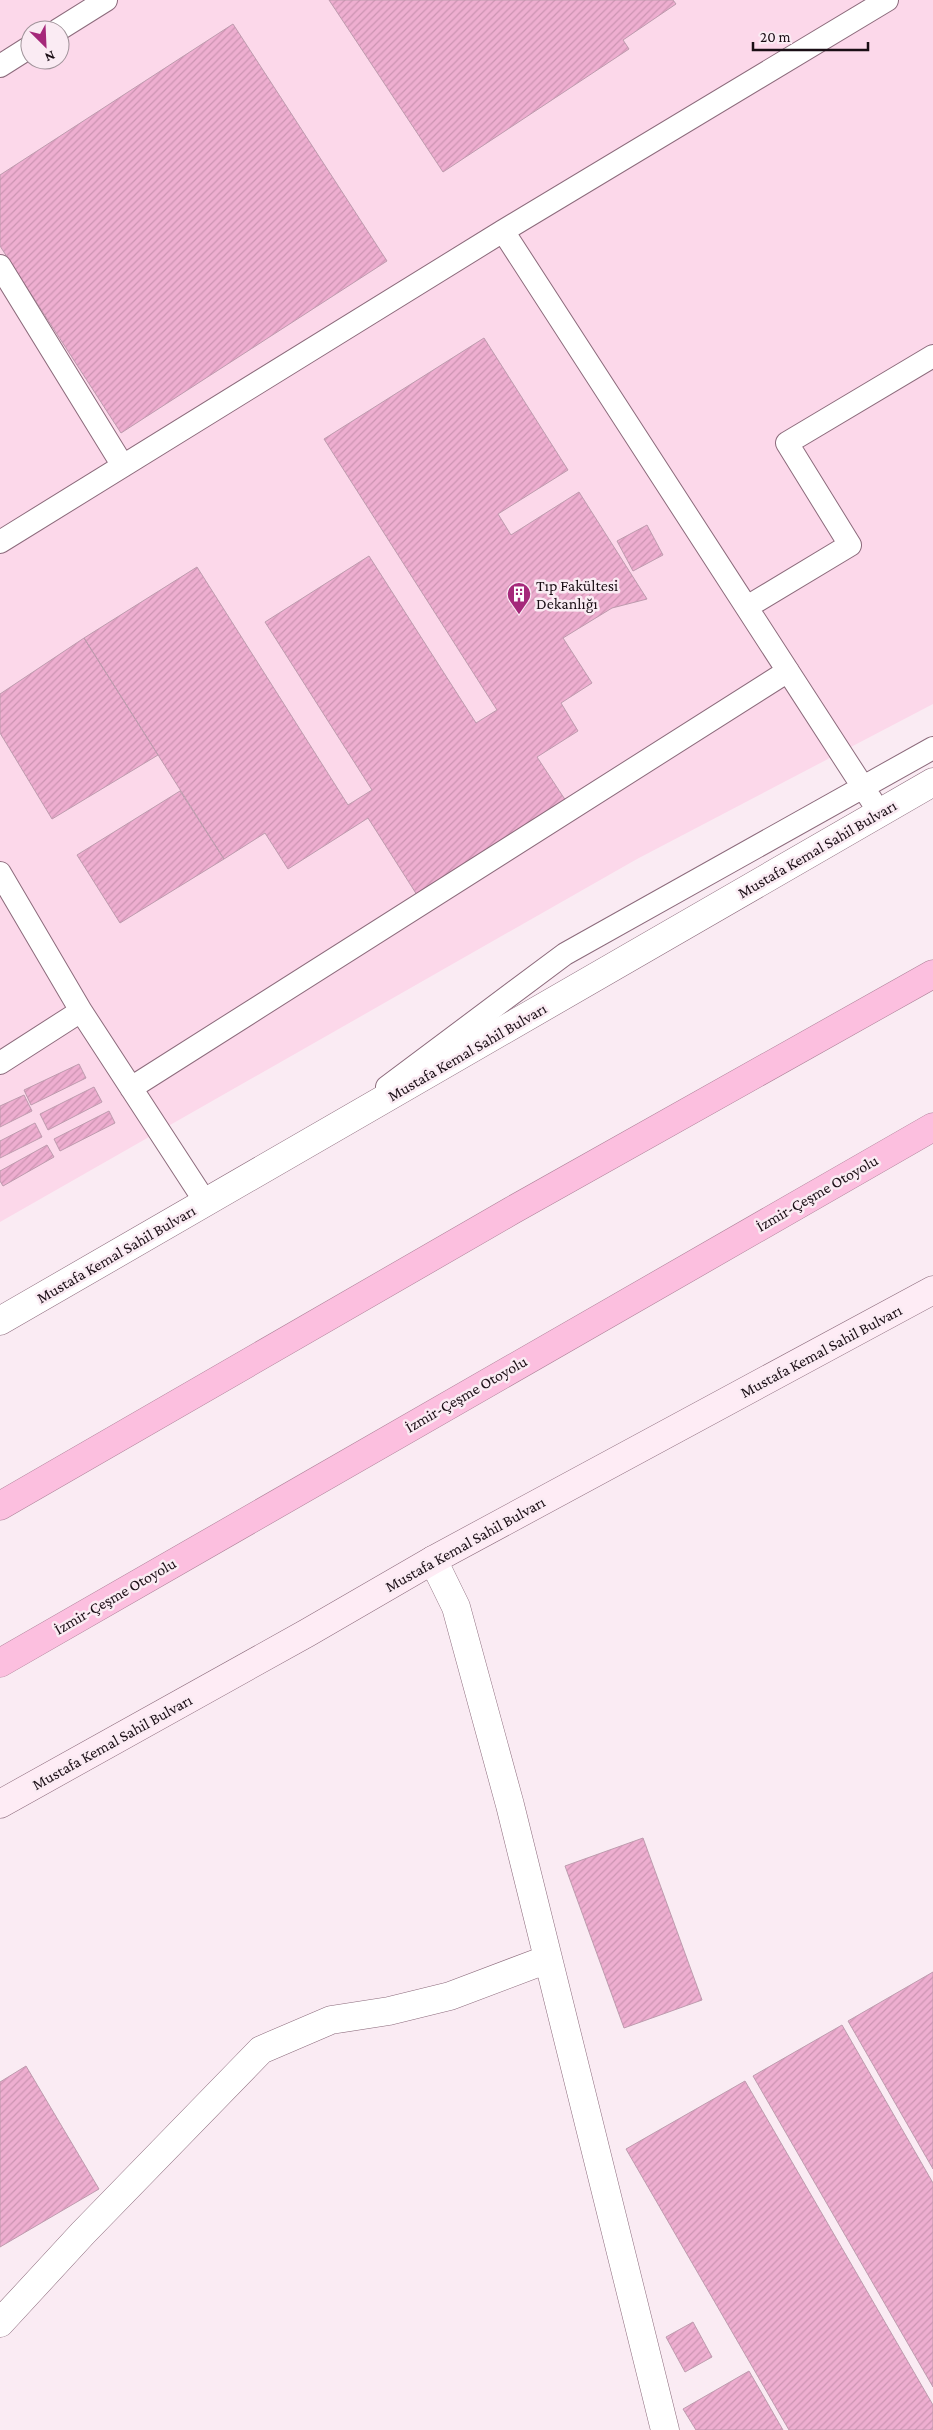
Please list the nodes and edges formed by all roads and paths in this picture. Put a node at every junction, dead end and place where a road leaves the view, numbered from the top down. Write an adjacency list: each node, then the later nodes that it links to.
1 (106, 0): 3 (lane)
2 (887, 0): 6 (lane)
3 (70, 22)
4 (20, 53): 5 (lane)
5 (0, 66)
6 (503, 230): 9 (lane); 11 (lane)
7 (0, 266): 9 (lane)
8 (933, 356): 11 (lane)
9 (123, 466): 10 (lane)
10 (0, 542)
11 (747, 608): 12 (lane)
12 (788, 671): 15 (lane); 21 (lane)
13 (933, 748): 15 (lane)
14 (933, 782): 16 (street, Mustafa Kemal Sahil Bulvarı)
15 (864, 788): 16 (lane); 22 (lane)
16 (879, 812): 22 (street, Mustafa Kemal Sahil Bulvarı)
17 (0, 873): 19 (lane)
18 (933, 974): 27 (highway)
19 (81, 1011): 20 (lane); 21 (lane)
20 (0, 1063)
21 (131, 1088): 24 (lane)
22 (337, 1127): 24 (street, Mustafa Kemal Sahil Bulvarı)
23 (933, 1127): 29 (highway, İzmir-Çeşme Otoyolu)
24 (206, 1203): 26 (street, Mustafa Kemal Sahil Bulvarı)
25 (933, 1290): 28 (main road, Mustafa Kemal Sahil Bulvarı)
26 (0, 1321)
27 (0, 1506)
28 (433, 1560): 30 (main road, Mustafa Kemal Sahil Bulvarı); 31 (street)
29 (0, 1663)
30 (0, 1804)
31 (548, 1959): 32 (street); 33 (street)
32 (0, 2323)
33 (665, 2430)

